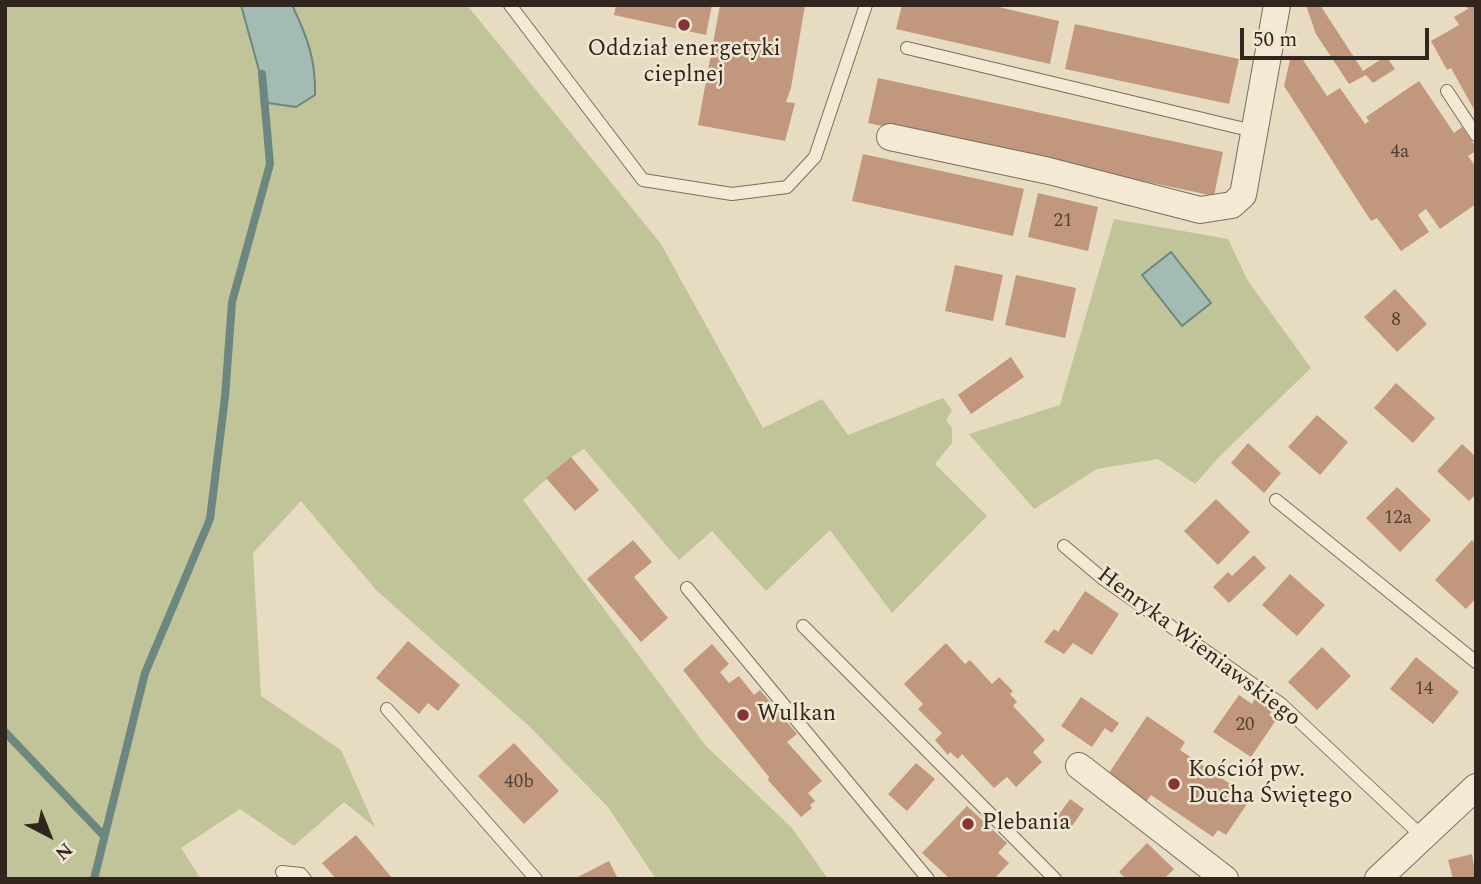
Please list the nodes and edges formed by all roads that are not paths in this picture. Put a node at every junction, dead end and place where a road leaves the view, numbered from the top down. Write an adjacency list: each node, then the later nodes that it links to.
1 (510, 5): 2 (lane)
2 (866, 5)
3 (1277, 5): 6 (street)
4 (907, 48): 6 (lane)
5 (1447, 91): 7 (lane)
6 (1253, 131): 8 (street)
7 (1476, 135)
8 (890, 137)
9 (1276, 500): 13 (lane)
10 (1064, 546): 17 (lane, Henryka Wieniawskiego)
11 (687, 589): 21 (lane)
12 (803, 626): 22 (lane)
13 (1476, 662)
14 (387, 709): 20 (lane)
15 (1079, 766): 23 (street)
16 (1476, 787): 17 (street)
17 (1424, 838): 24 (street)
18 (282, 872): 19 (lane)
19 (305, 879)
20 (536, 879)
21 (928, 879)
22 (1055, 879)
23 (1226, 879)
24 (1378, 879)

